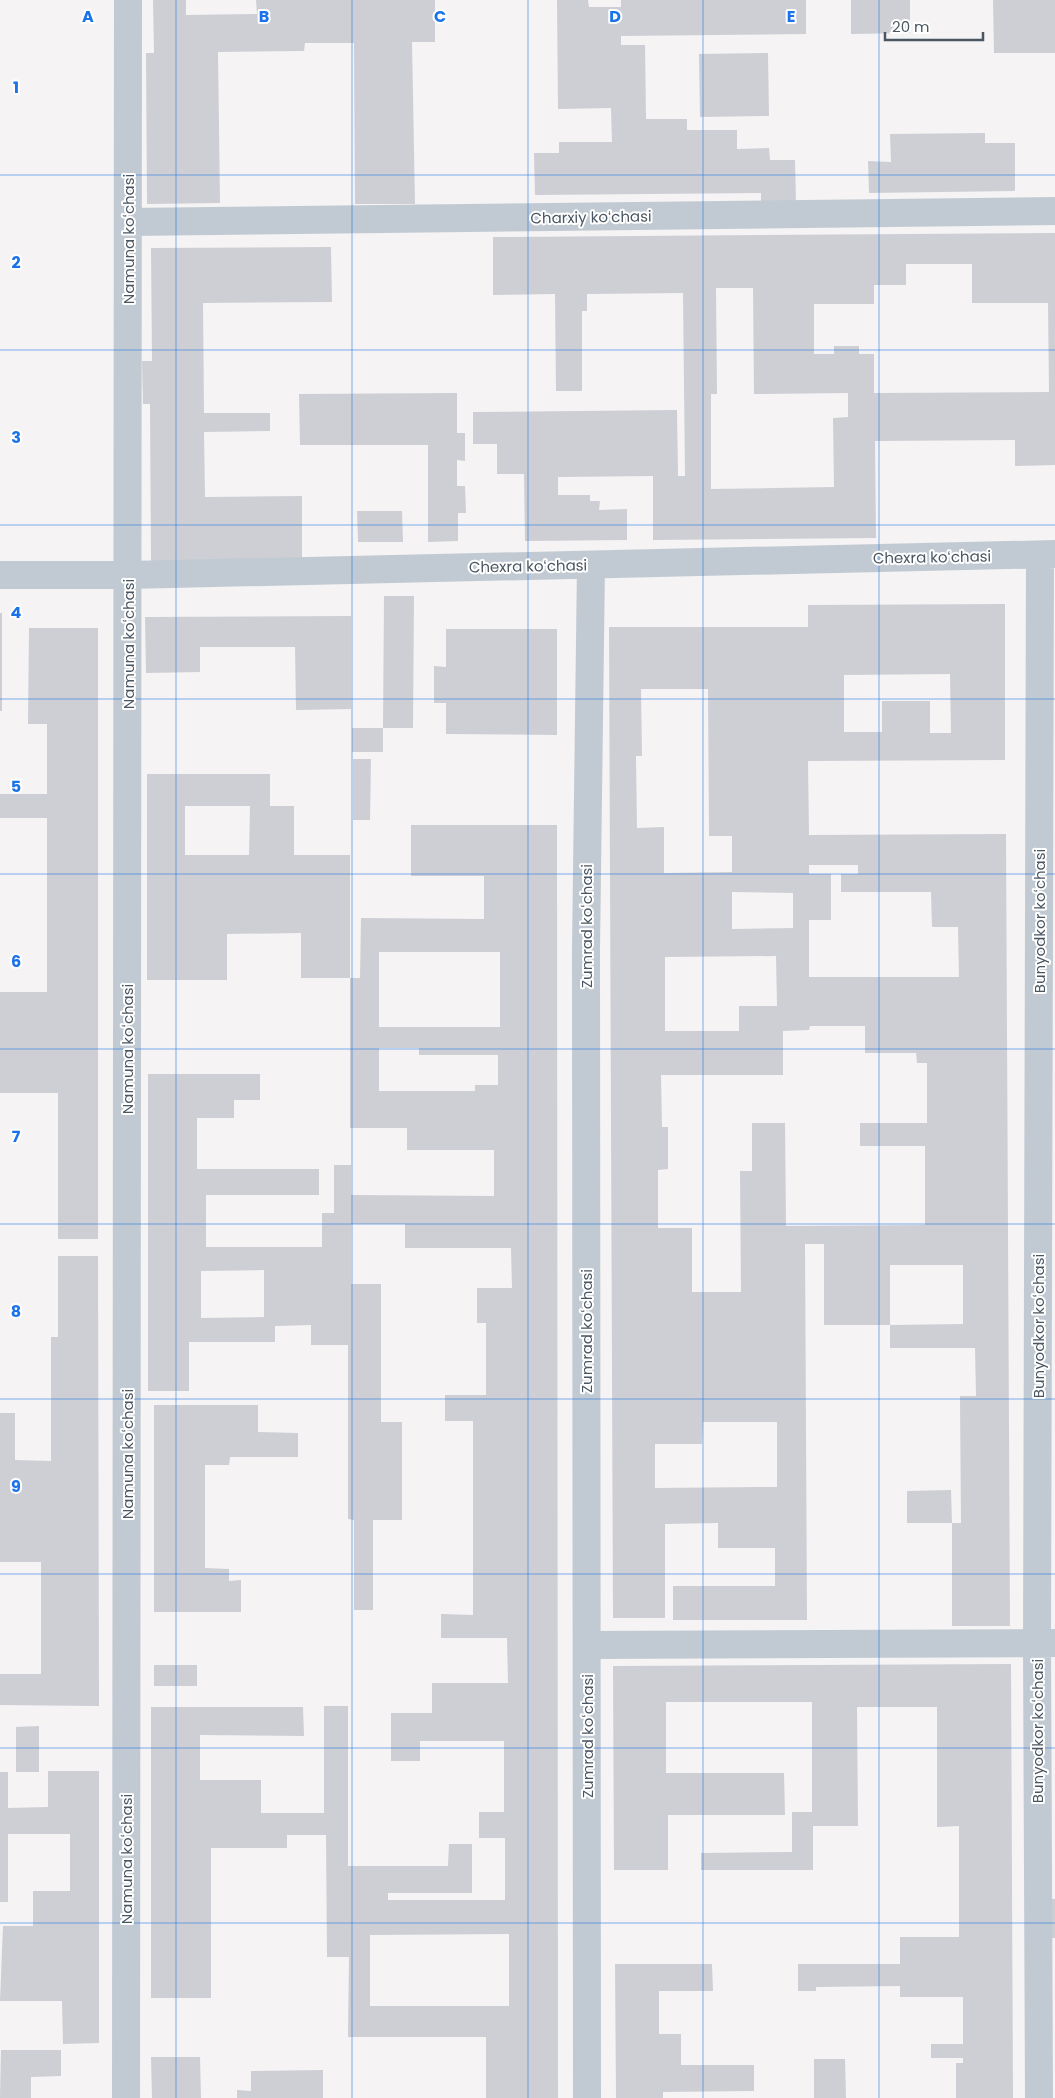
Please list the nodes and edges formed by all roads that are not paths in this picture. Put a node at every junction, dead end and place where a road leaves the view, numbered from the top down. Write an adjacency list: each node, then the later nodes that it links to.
1 (128, 0): 3 (street, Namuna koʻchasi)
2 (1055, 212): 3 (street, Charxiy koʻchasi)
3 (128, 222): 7 (street, Namuna koʻchasi)
4 (1048, 554): 5 (street, Chexra koʻchasi); 8 (street, Bunyodkor koʻchasi)
5 (591, 565): 7 (street, Chexra koʻchasi); 9 (street, Zumrad koʻchasi)
6 (0, 575): 7 (street, Chexra koʻchasi)
7 (128, 575): 10 (street, Namuna koʻchasi)
8 (1046, 1643): 9 (street); 12 (street, Bunyodkor koʻchasi)
9 (586, 1645): 11 (street, Zumrad koʻchasi)
10 (126, 2098)
11 (587, 2098)
12 (1038, 2098)

